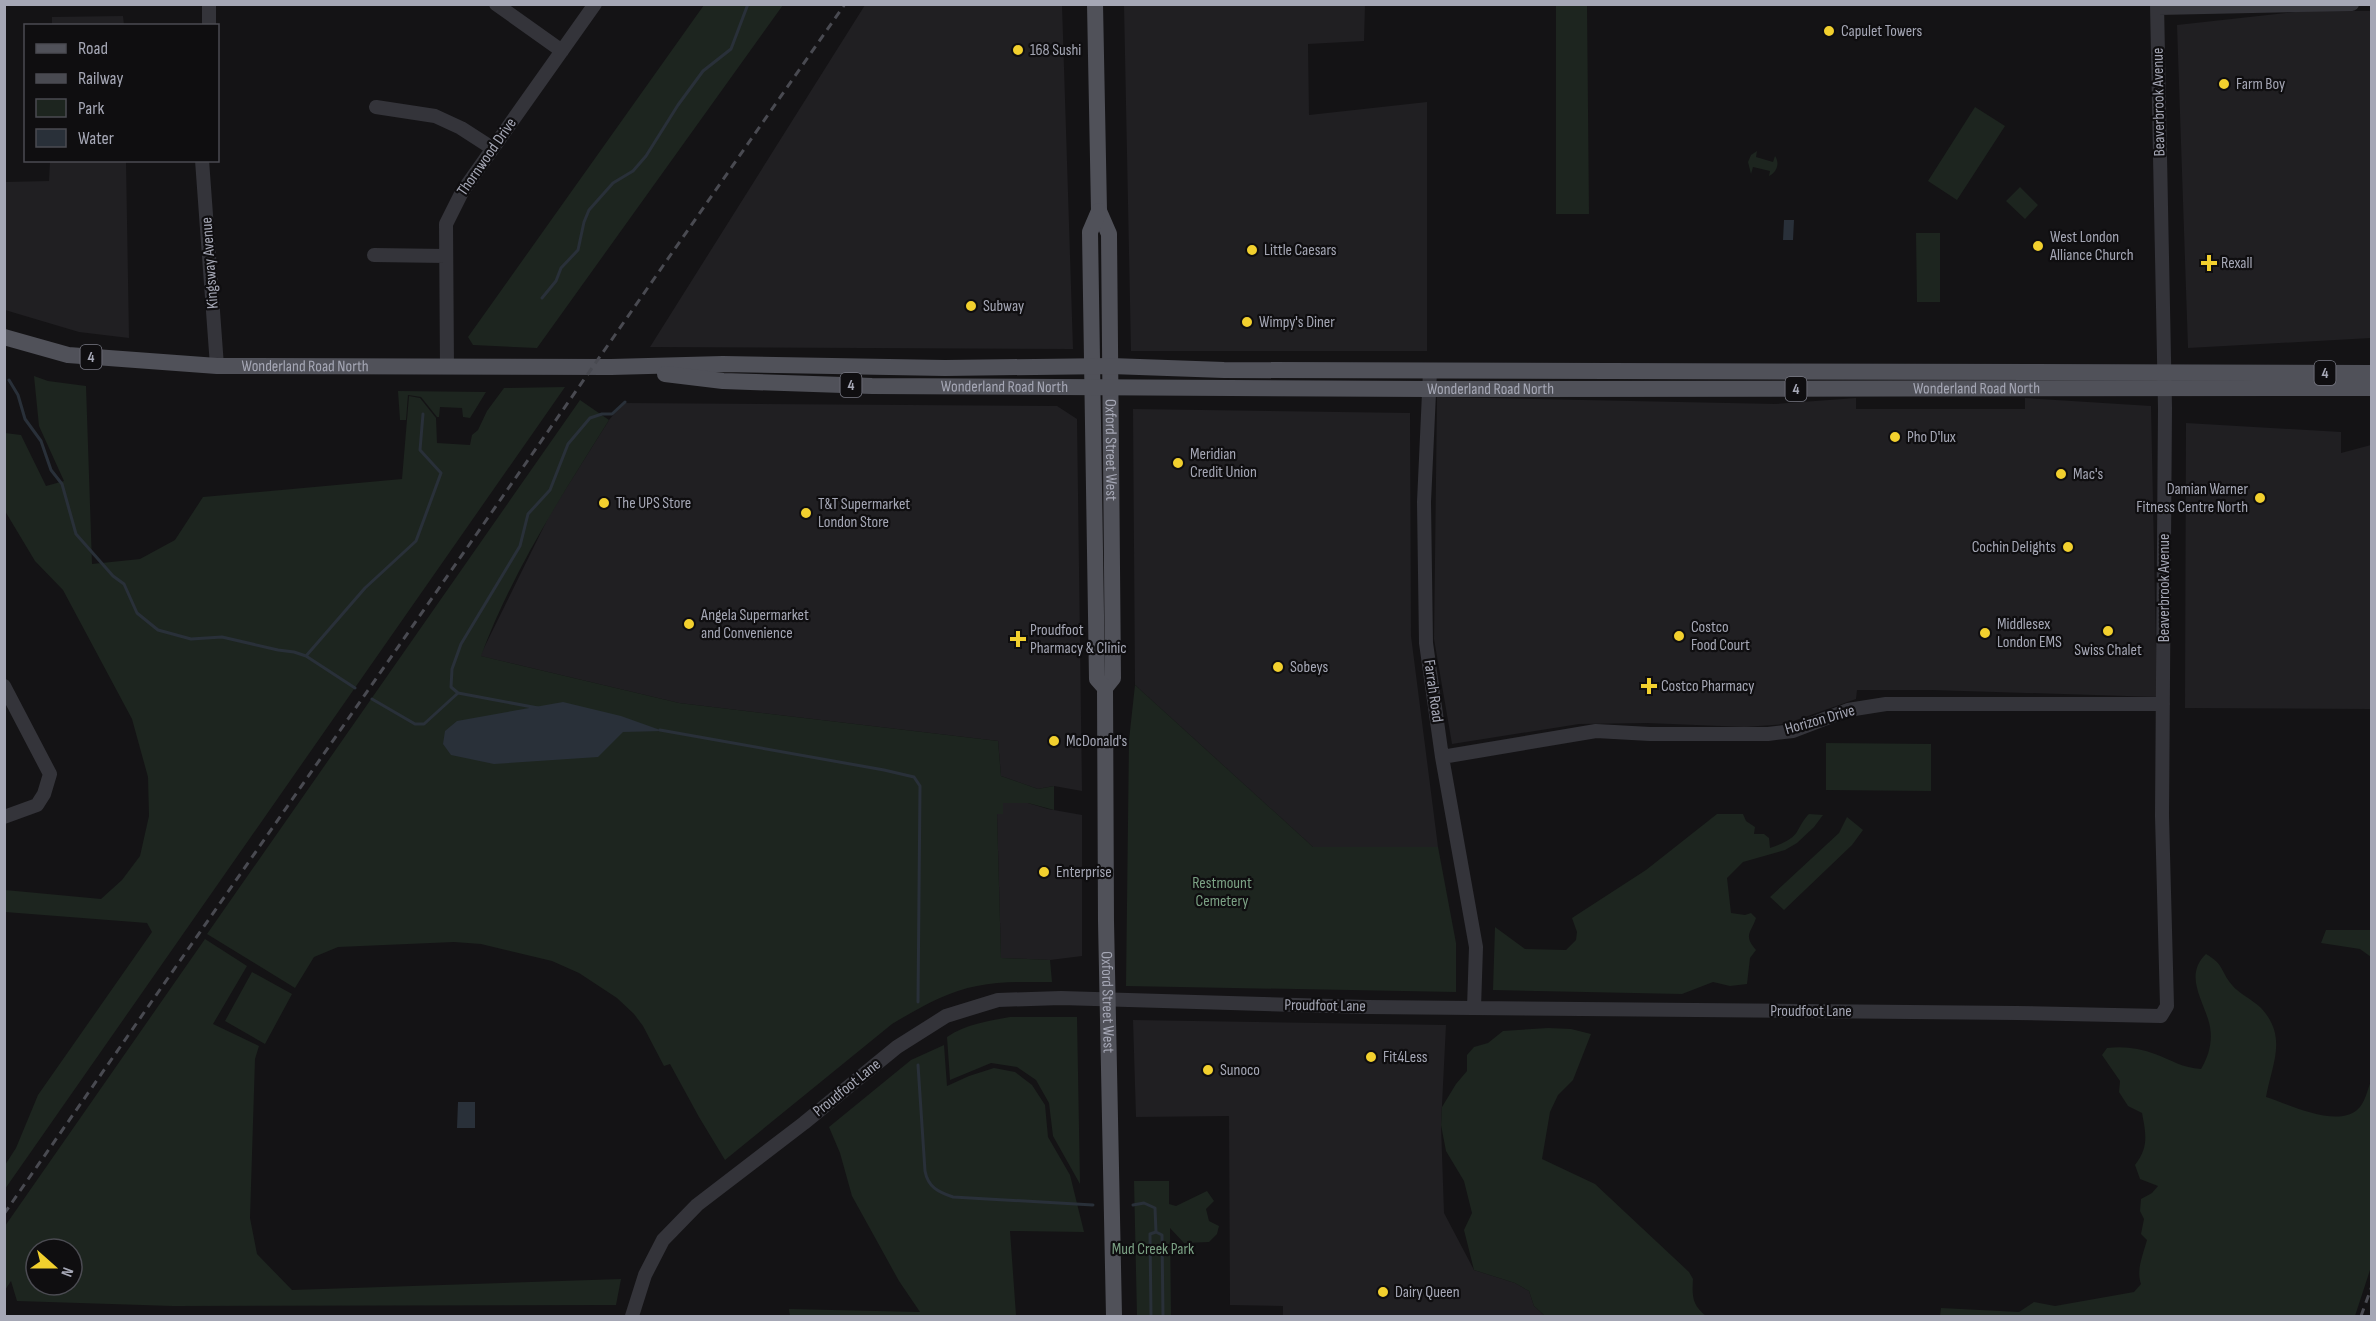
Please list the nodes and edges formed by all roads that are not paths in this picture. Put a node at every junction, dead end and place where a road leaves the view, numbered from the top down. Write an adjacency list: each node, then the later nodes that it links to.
1 (209, 4): 7 (street)
2 (496, 4): 8 (street)
3 (595, 4): 8 (street, Thornwood Drive)
4 (1095, 4): 12 (main road, Oxford Street West)
5 (2352, 4): 6 (street)
6 (2158, 6): 23 (street, Beaverbrook Avenue)
7 (209, 24)
8 (562, 51): 10 (street, Thornwood Drive)
9 (376, 107): 10 (street)
10 (492, 148): 14 (street, Thornwood Drive)
11 (201, 162): 16 (street, Kingsway Avenue)
12 (1099, 211): 17 (main road, Oxford Street West); 18 (main road, Oxford Street West)
13 (374, 255): 14 (street)
14 (446, 256): 19 (street, Thornwood Drive)
15 (4, 337): 16 (main road, Wonderland Road North / 4)
16 (217, 366): 19 (main road, Wonderland Road North / 4)
17 (1092, 366): 18 (main road, Wonderland Road North / 4); 20 (main road, Wonderland Road North / 4); 24 (main road, Oxford Street West)
18 (1111, 366): 21 (main road, Wonderland Road North / 4); 25 (main road, Oxford Street West)
19 (447, 367): 20 (main road, Wonderland Road North / 4)
20 (611, 367): 24 (main road, Wonderland Road North / 4)
21 (1430, 371): 23 (main road, Wonderland Road North / 4); 27 (street, Farrah Road)
22 (2372, 373): 23 (main road, Wonderland Road North / 4)
23 (2164, 380): 26 (main road, Wonderland Road North / 4); 27 (main road, Wonderland Road North / 4); 30 (street, Beaverbrook Avenue)
24 (1093, 386): 25 (main road, Wonderland Road North / 4); 29 (main road, Oxford Street West)
25 (1111, 386): 27 (main road, Wonderland Road North / 4); 29 (main road, Oxford Street West)
26 (2372, 388)
27 (1428, 389): 31 (street, Farrah Road)
28 (4, 686): 32 (street)
29 (1105, 688): 33 (main road, Oxford Street West)
30 (2163, 704): 31 (street, Horizon Drive); 35 (street, Beaverbrook Avenue)
31 (1442, 757): 34 (street, Farrah Road)
32 (4, 817)
33 (1107, 1000): 34 (street, Proudfoot Lane); 36 (street, Proudfoot Lane); 37 (main road, Oxford Street West)
34 (1474, 1008): 35 (street, Proudfoot Lane)
35 (2151, 1017)
36 (632, 1317)
37 (1114, 1317)

